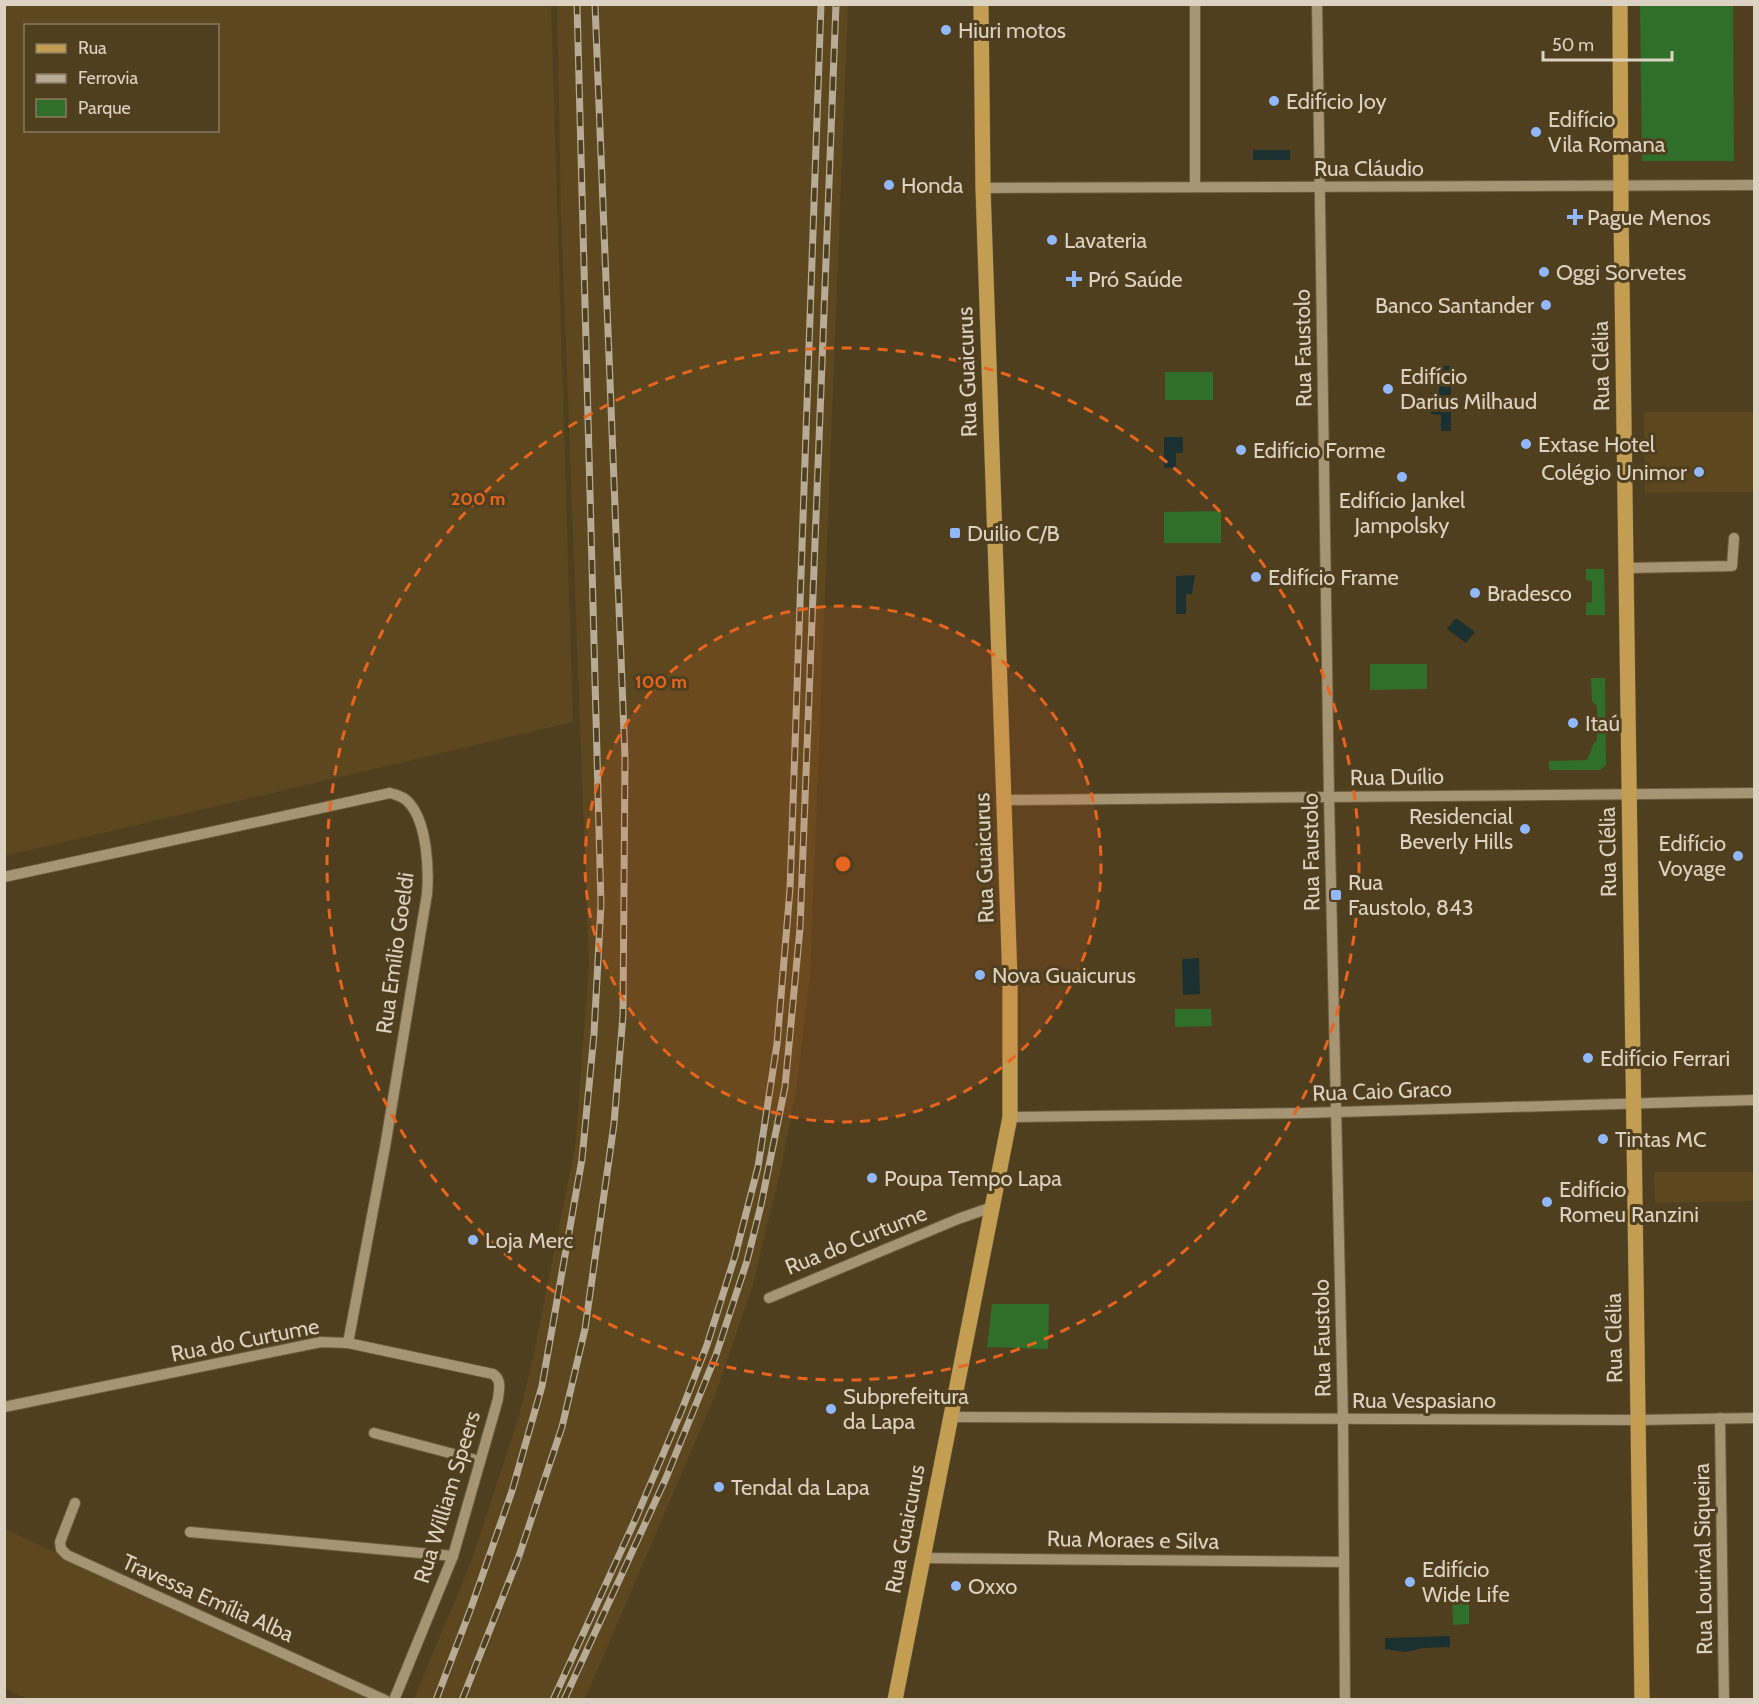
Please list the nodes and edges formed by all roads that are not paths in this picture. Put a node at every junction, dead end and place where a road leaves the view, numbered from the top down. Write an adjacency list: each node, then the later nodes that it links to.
1 (981, 4): 9 (main road, Rua Guaicurus)
2 (1195, 4): 7 (street)
3 (1317, 4): 8 (street, Rua Faustolo)
4 (1620, 4): 6 (main road, Rua Clélia)
5 (1755, 185): 6 (street, Rua Cláudio)
6 (1621, 186): 8 (street, Rua Cláudio); 11 (main road, Rua Clélia)
7 (1196, 187): 8 (street, Rua Cláudio); 9 (street, Rua Cláudio)
8 (1320, 187): 14 (street, Rua Faustolo)
9 (983, 189): 15 (main road, Rua Guaicurus)
10 (1734, 538): 11 (street)
11 (1626, 568): 12 (main road, Rua Clélia)
12 (1629, 793): 13 (street, Rua Duílio); 14 (street, Rua Duílio); 18 (main road, Rua Clélia)
13 (1755, 793)
14 (1329, 797): 15 (street, Rua Duílio); 19 (street, Rua Faustolo)
15 (1004, 800): 20 (main road, Rua Guaicurus)
16 (4, 877): 23 (street, Rua Emílio Goeldi)
17 (1755, 1100): 18 (street, Rua Caio Graco)
18 (1633, 1102): 19 (street, Rua Caio Graco); 30 (main road, Rua Clélia)
19 (1336, 1112): 20 (street, Rua Caio Graco); 29 (street, Rua Faustolo)
20 (1010, 1118): 21 (main road, Rua Guaicurus)
21 (992, 1207): 22 (street, Rua do Curtume); 26 (main road, Rua Guaicurus)
22 (769, 1298)
23 (348, 1343): 24 (street, Rua do Curtume); 25 (street, Rua do Curtume)
24 (493, 1374): 32 (street, Rua William Speers)
25 (4, 1407)
26 (950, 1417): 29 (street, Rua Vespasiano); 36 (main road, Rua Guaicurus)
27 (1720, 1418): 28 (street, Rua Vespasiano); 30 (street, Rua Vespasiano); 43 (street, Rua Lourival Siqueira)
28 (1755, 1418)
29 (1343, 1419): 30 (street, Rua Vespasiano); 37 (street, Rua Faustolo)
30 (1638, 1420): 42 (main road, Rua Clélia)
31 (374, 1432): 32 (street)
32 (480, 1461): 35 (street, Rua William Speers)
33 (75, 1503): 38 (street, Travessa Emília Alba)
34 (190, 1532): 35 (street)
35 (453, 1556): 39 (street, Rua William Speers)
36 (922, 1558): 37 (street, Rua Moraes e Silva); 40 (main road, Rua Guaicurus)
37 (1344, 1562): 41 (street, Rua Faustolo)
38 (385, 1700)
39 (394, 1700)
40 (896, 1700)
41 (1345, 1700)
42 (1642, 1700)
43 (1724, 1700)

